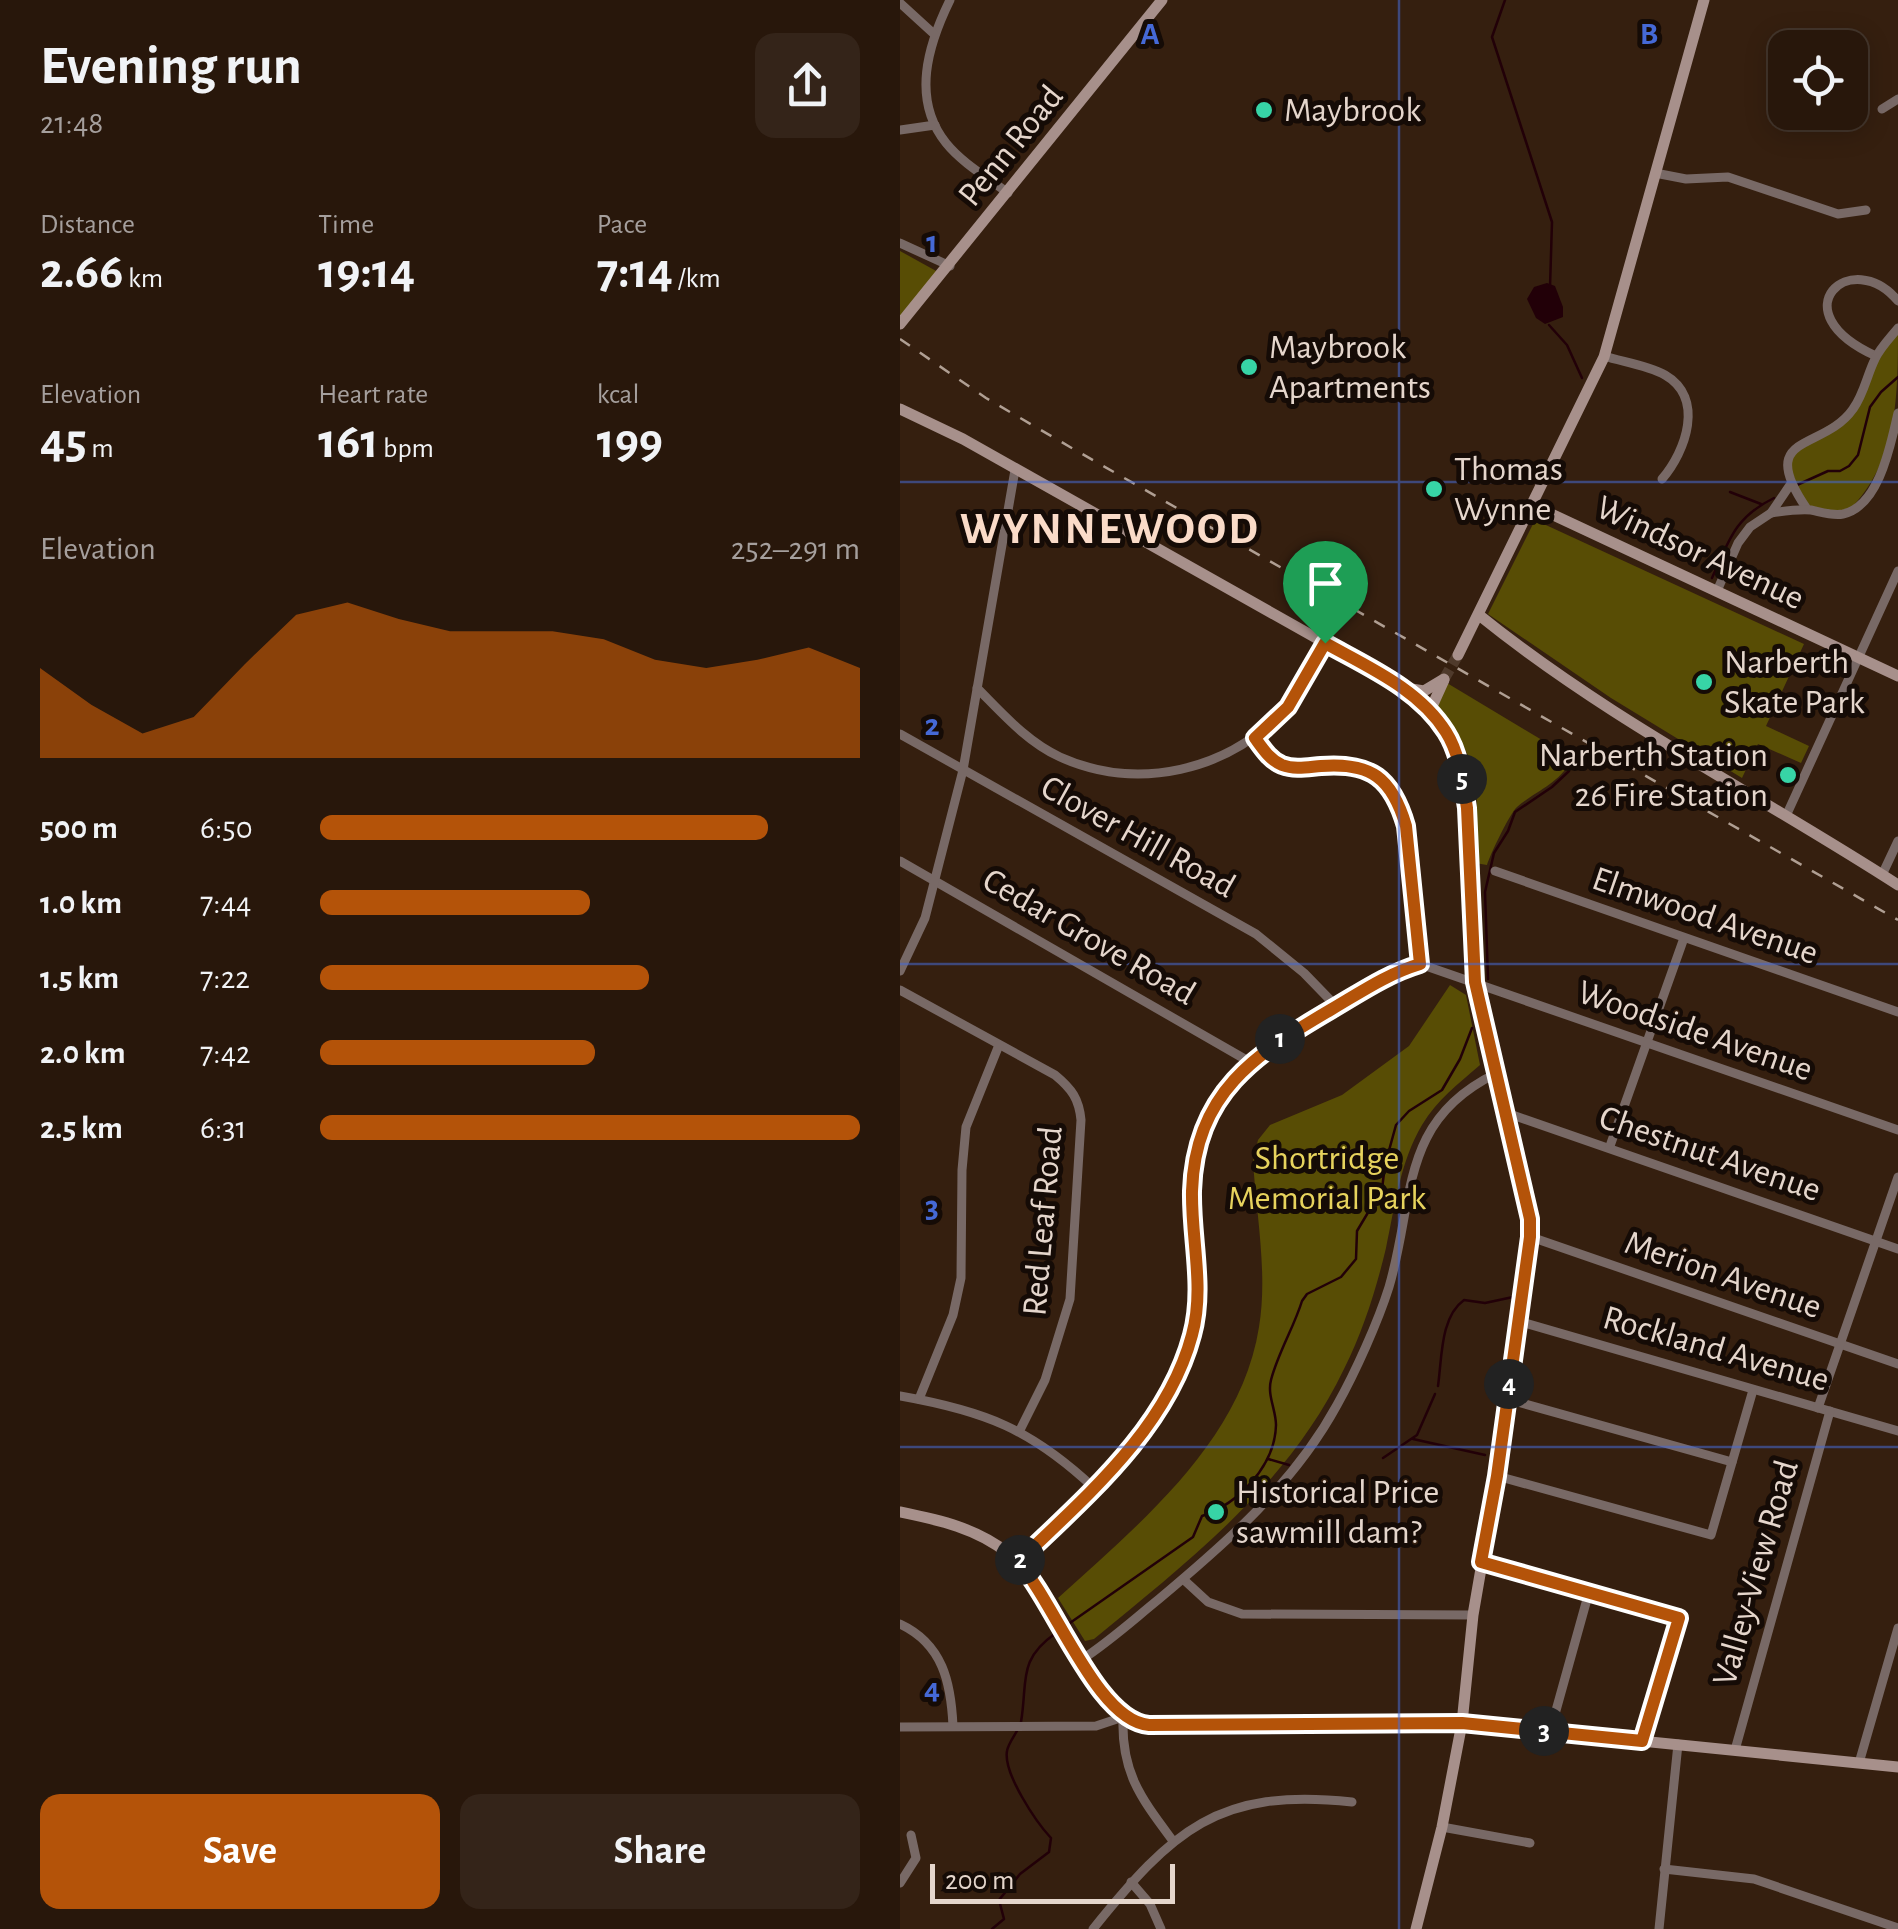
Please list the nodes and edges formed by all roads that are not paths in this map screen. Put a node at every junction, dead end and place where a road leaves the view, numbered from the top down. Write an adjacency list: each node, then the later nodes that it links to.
1 (950, 0): 5 (street)
2 (1162, 0): 11 (street, Penn Road)
3 (1704, 0): 10 (street)
4 (900, 3): 5 (street)
5 (934, 34): 8 (street)
6 (1898, 99): 7 (street)
7 (1882, 109)
8 (935, 125): 9 (street); 11 (street)
9 (900, 130)
10 (1655, 173): 12 (street); 18 (street)
11 (1008, 193): 14 (street, Penn Road)
12 (1866, 210)
13 (900, 243): 14 (street)
14 (950, 266): 16 (street, Penn Road)
15 (1898, 300): 19 (street)
16 (900, 324)
17 (1898, 328): 19 (street)
18 (1604, 356): 23 (street); 25 (street)
19 (1876, 356): 24 (street)
20 (900, 408): 22 (street)
21 (1898, 412): 26 (street)
22 (1014, 470): 31 (street); 35 (street)
23 (1662, 479)
24 (1790, 485): 26 (street); 27 (street)
25 (1532, 505): 29 (street, Windsor Avenue); 30 (street)
26 (1807, 510): 27 (street)
27 (1771, 512): 29 (street)
28 (1898, 572): 33 (street)
29 (1717, 590): 33 (street, Windsor Avenue)
30 (1479, 615): 32 (street); 41 (street)
31 (1325, 643): 36 (street); 39 (street)
32 (1458, 655)
33 (1858, 658): 34 (street, Windsor Avenue); 41 (street)
34 (1898, 676)
35 (977, 688): 39 (street); 40 (street)
36 (1405, 688): 37 (street); 37 (street)
37 (1428, 713): 51 (street)
38 (900, 734): 40 (street, Clover Hill Road)
39 (1255, 738): 49 (street)
40 (962, 770): 46 (street); 53 (street, Clover Hill Road)
41 (1786, 816): 45 (street)
42 (1898, 841): 45 (street)
43 (900, 861): 46 (street, Cedar Grove Road)
44 (1494, 871): 48 (street, Elmwood Avenue)
45 (1882, 875): 47 (street)
46 (936, 881): 50 (street); 57 (street, Cedar Grove Road)
47 (1898, 886)
48 (1684, 938): 54 (street, Elmwood Avenue); 55 (street)
49 (1420, 964): 51 (street, Woodside Avenue); 53 (street)
50 (900, 972)
51 (1475, 982): 55 (street, Woodside Avenue); 58 (street)
52 (900, 990): 56 (street, Red Leaf Road)
53 (1336, 1006): 57 (street)
54 (1898, 1012)
55 (1646, 1043): 60 (street, Woodside Avenue); 61 (street)
56 (999, 1046): 72 (street); 75 (street, Red Leaf Road)
57 (1250, 1062): 79 (street)
58 (1495, 1074): 59 (street); 83 (street)
59 (1504, 1112): 61 (street, Chestnut Avenue); 63 (street)
60 (1898, 1130)
61 (1610, 1146): 64 (street, Chestnut Avenue)
62 (1898, 1177): 64 (street)
63 (1530, 1237): 66 (street); 67 (street, Merion Avenue)
64 (1876, 1241): 65 (street, Chestnut Avenue); 67 (street)
65 (1898, 1249)
66 (1518, 1321): 69 (street, Rockland Avenue); 71 (street)
67 (1840, 1344): 68 (street, Merion Avenue); 73 (street)
68 (1898, 1364)
69 (1753, 1390): 73 (street, Rockland Avenue); 77 (street)
70 (900, 1396): 72 (street)
71 (1507, 1399): 77 (street); 78 (street)
72 (919, 1400): 75 (street)
73 (1818, 1408): 74 (street, Rockland Avenue)
74 (1830, 1411): 76 (street, Rockland Avenue); 97 (street, Valley-View Road)
75 (1020, 1430): 79 (street)
76 (1898, 1431)
77 (1732, 1462): 78 (street)
78 (1497, 1476): 82 (street)
79 (1094, 1488): 81 (street)
80 (900, 1512): 81 (street)
81 (1018, 1562): 89 (street)
82 (1481, 1562): 84 (street); 85 (street)
83 (1183, 1579): 85 (street); 89 (street)
84 (1589, 1592): 94 (street); 95 (street)
85 (1473, 1615): 91 (street)
86 (900, 1624): 92 (street)
87 (1898, 1628): 88 (street)
88 (1896, 1646): 98 (street)
89 (1081, 1660): 90 (street)
90 (1123, 1717): 91 (street); 92 (street); 103 (street)
91 (1462, 1723): 94 (street); 101 (street)
92 (953, 1726): 93 (street)
93 (900, 1727)
94 (1550, 1732): 95 (street)
95 (1642, 1741): 96 (street)
96 (1678, 1744): 97 (street); 105 (street)
97 (1736, 1750): 98 (street)
98 (1859, 1764): 99 (street)
99 (1898, 1767)
100 (1352, 1802): 103 (street)
101 (1442, 1827): 104 (street); 111 (street)
102 (912, 1834): 107 (street)
103 (1172, 1841): 106 (street)
104 (1530, 1842)
105 (1664, 1869): 108 (street); 112 (street)
106 (1131, 1882): 109 (street); 110 (street)
107 (900, 1883)
108 (1898, 1928)
109 (1093, 1929)
110 (1162, 1929)
111 (1416, 1929)
112 (1658, 1929)

